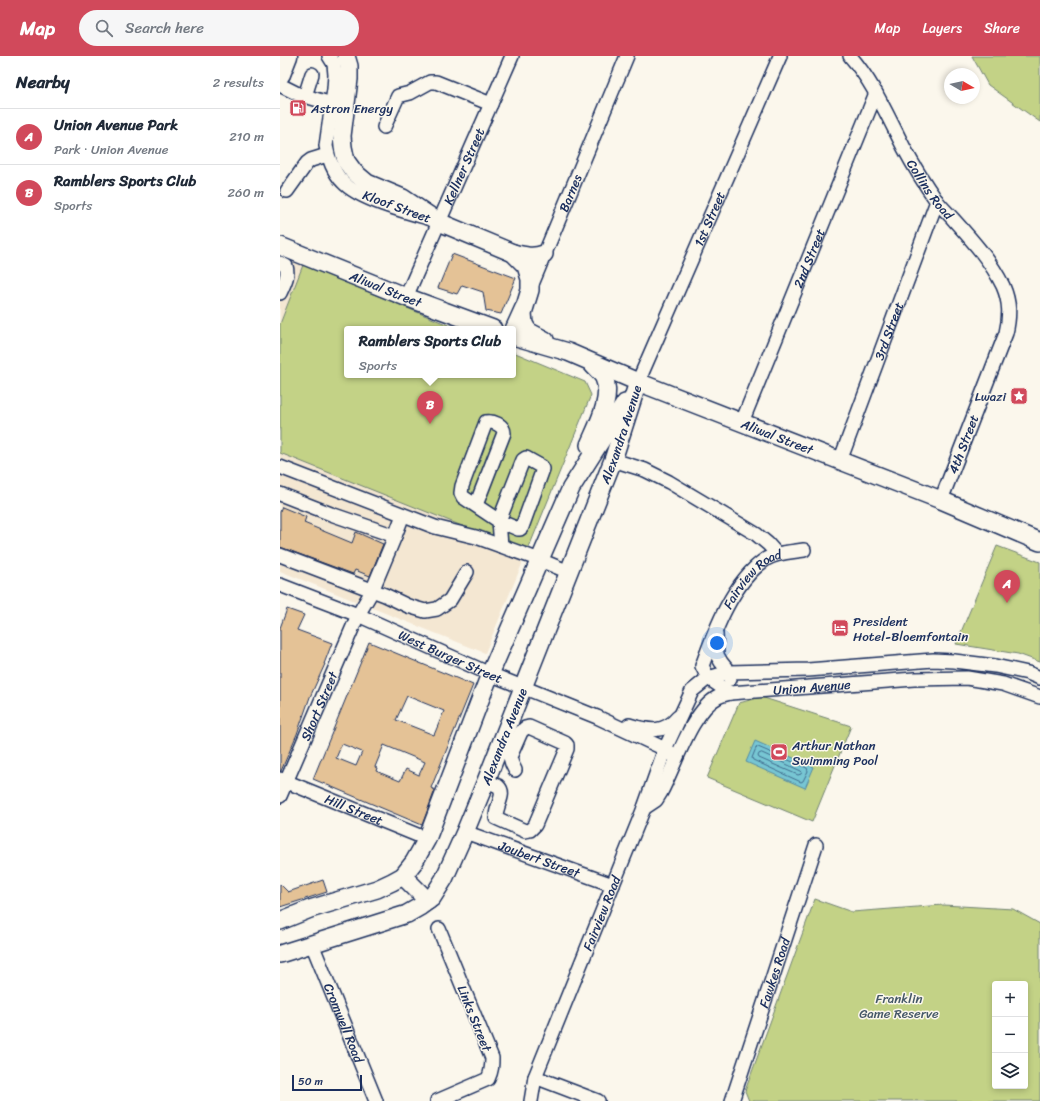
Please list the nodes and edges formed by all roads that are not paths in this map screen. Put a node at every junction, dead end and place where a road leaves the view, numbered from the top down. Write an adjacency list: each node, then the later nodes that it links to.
1 (287, 56): 8 (highway)
2 (329, 56): 13 (street, Kloof Street)
3 (346, 56): 20 (main road, Kloof Street)
4 (512, 56): 14 (street, Kellner Street)
5 (627, 56): 24 (street, Barnes)
6 (780, 56): 35 (street, 1st Street)
7 (850, 56): 11 (street, Collins Road)
8 (280, 74)
9 (312, 74): 12 (street)
10 (280, 85): 12 (street)
11 (876, 94): 18 (street, Collins Road); 36 (street, 2nd Street)
12 (305, 96): 13 (street)
13 (332, 104): 16 (street, Kloof Street)
14 (491, 104): 15 (street); 20 (street, Kellner Street)
15 (384, 127)
16 (327, 155): 17 (street); 19 (street, Kloof Street)
17 (287, 191)
18 (936, 201): 29 (street, Collins Road); 38 (street, 3rd Street)
19 (401, 211): 20 (street, Kloof Street); 22 (street)
20 (439, 222): 22 (street, Kellner Street); 23 (main road)
21 (280, 246): 28 (main road, Aliwal Street)
22 (427, 250): 28 (street, Kellner Street)
23 (514, 253): 24 (main road); 26 (main road)
24 (544, 254): 26 (street, Barnes)
25 (280, 263): 27 (street)
26 (530, 290): 31 (street, Barnes); 33 (main road)
27 (280, 293)
28 (406, 298): 30 (main road, Aliwal Street)
29 (1009, 320): 42 (street, 4th Street)
30 (485, 326)
31 (513, 326)
32 (516, 337): 33 (main road, Aliwal Street)
33 (568, 352): 34 (main road, Aliwal Street)
34 (589, 361): 35 (main road, Aliwal Street); 40 (main road)
35 (638, 382): 36 (main road, Aliwal Street); 37 (main road, Alexandra Avenue); 40 (main road, Alexandra Avenue)
36 (742, 422): 38 (main road, Aliwal Street)
37 (613, 460): 50 (street); 54 (main road, Alexandra Avenue)
38 (840, 462): 42 (main road, Aliwal Street)
39 (280, 467): 44 (street)
40 (572, 488): 52 (main road, Alexandra Avenue)
41 (280, 494): 46 (street)
42 (941, 500): 47 (main road, Aliwal Street)
43 (476, 505): 43 (street); 45 (street)
44 (403, 515): 46 (street, Short Street); 48 (street)
45 (499, 521): 45 (street); 48 (street)
46 (395, 536): 56 (street, Short Street)
47 (1040, 542)
48 (501, 546): 52 (street)
49 (804, 550): 50 (street, Fairview Road)
50 (777, 554): 58 (street, Fairview Road)
51 (280, 555): 56 (street)
52 (540, 560): 54 (street); 61 (main road, Alexandra Avenue)
53 (466, 572): 56 (street)
54 (569, 572): 65 (main road, Alexandra Avenue)
55 (280, 585): 57 (street, West Burger Street)
56 (372, 591): 57 (street, Short Street)
57 (358, 615): 61 (street, West Burger Street); 73 (street, Short Street)
58 (716, 628): 60 (street); 62 (street, Fairview Road)
59 (894, 663): 60 (street, Union Avenue); 63 (street, Union Avenue); 64 (street)
60 (729, 672): 62 (street, Union Avenue); 66 (street)
61 (490, 674): 65 (street, West Burger Street); 78 (main road, Alexandra Avenue)
62 (708, 678): 66 (street); 68 (street, Union Avenue)
63 (1040, 678)
64 (896, 680): 66 (street, Union Avenue); 67 (street, Union Avenue)
65 (522, 687): 69 (street, West Burger Street); 74 (main road, Alexandra Avenue)
66 (730, 692): 71 (street, Union Avenue)
67 (1040, 697)
68 (683, 711): 69 (street); 70 (street, Union Avenue)
69 (597, 717): 70 (street, West Burger Street)
70 (665, 749): 71 (street, West Burger Street); 76 (street, Fairview Road)
71 (678, 757): 76 (street, Union Avenue)
72 (515, 770): 74 (street)
73 (283, 780): 75 (street, Short Street); 78 (street, Hill Street)
74 (486, 781): 77 (main road, Alexandra Avenue)
75 (280, 796)
76 (644, 808): 81 (street, Fairview Road)
77 (465, 832): 81 (street, Joubert Street); 82 (main road, Alexandra Avenue)
78 (427, 839): 80 (main road, Alexandra Avenue)
79 (816, 845): 92 (street, Fawkes Road)
80 (403, 876): 82 (main road); 83 (main road, Alexandra Avenue)
81 (613, 885): 87 (street, Fairview Road)
82 (428, 900): 85 (main road, Alexandra Avenue)
83 (280, 921)
84 (438, 929): 89 (street, Links Street)
85 (312, 944): 86 (main road, Alexandra Avenue); 88 (street, Cromwell Road)
86 (280, 954)
87 (535, 1077): 90 (street, Fairview Road); 91 (street)
88 (376, 1101)
89 (437, 1101)
90 (531, 1101)
91 (598, 1101)
92 (732, 1101)

